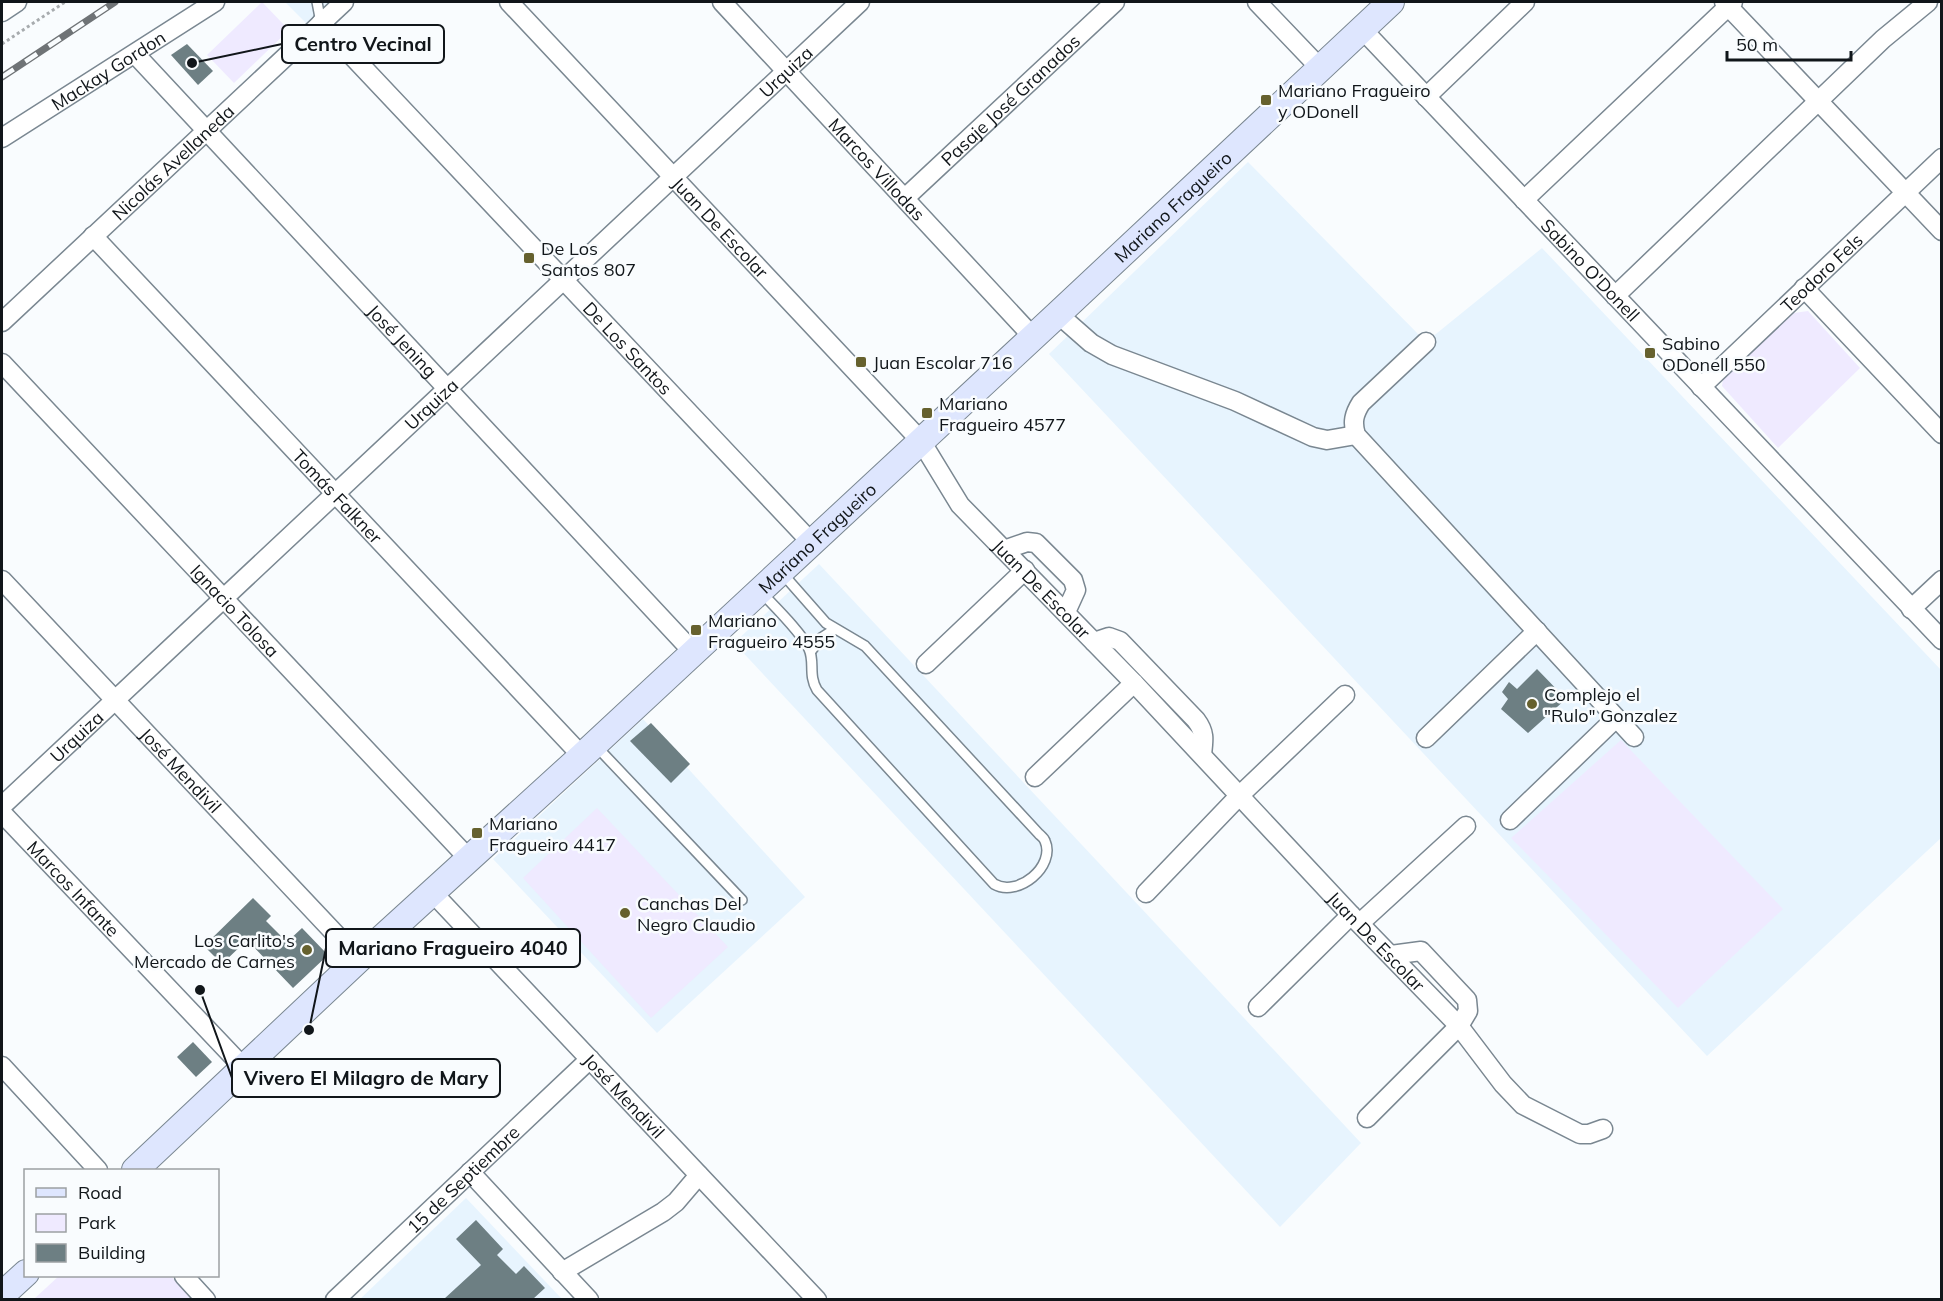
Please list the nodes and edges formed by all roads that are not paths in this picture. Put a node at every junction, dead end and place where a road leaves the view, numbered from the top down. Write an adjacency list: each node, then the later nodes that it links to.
1 (17, 2): 14 (street)
2 (215, 2): 17 (street, Mackay Gordon)
3 (317, 2): 15 (lane)
4 (344, 2): 15 (street, Nicolás Avellaneda)
5 (509, 2): 25 (street, Juan De Escolar)
6 (722, 2): 19 (street, Marcos Villodas)
7 (860, 2): 19 (street, Urquiza)
8 (1115, 2): 27 (street, Pasaje José Granados)
9 (1257, 2): 18 (street)
10 (1391, 2): 16 (main road, Mariano Fragueiro)
11 (1525, 2): 20 (street)
12 (1928, 2): 21 (street)
13 (1728, 3): 21 (street); 28 (street)
14 (2, 12)
15 (321, 23): 22 (street, Nicolás Avellaneda); 31 (street, De Los Santos)
16 (1362, 29): 18 (main road, Mariano Fragueiro); 20 (street, Sabino O'Donell)
17 (135, 54): 22 (street, José Jening); 23 (street, Mackay Gordon)
18 (1321, 69): 34 (main road, Mariano Fragueiro)
19 (786, 71): 25 (street, Urquiza); 27 (street, Marcos Villodas)
20 (1426, 97): 28 (street, Sabino O'Donell)
21 (1819, 100): 26 (street); 33 (street)
22 (206, 130): 30 (street, Nicolás Avellaneda); 40 (street, José Jening)
23 (2, 138)
24 (1941, 158): 26 (street, Teodoro Fels)
25 (674, 176): 31 (street, Urquiza); 43 (street, Juan De Escolar)
26 (1905, 192): 29 (street); 32 (street, Teodoro Fels)
27 (905, 198): 36 (street, Marcos Villodas)
28 (1524, 200): 33 (street, Sabino O'Donell)
29 (1941, 231)
30 (93, 236): 35 (street, Nicolás Avellaneda); 44 (street, Tomás Falkner)
31 (564, 279): 40 (street, Urquiza); 45 (street, De Los Santos)
32 (1804, 288): 39 (street, Teodoro Fels); 42 (street)
33 (1615, 296): 39 (street, Sabino O'Donell)
34 (1059, 314): 36 (main road, Mariano Fragueiro); 41 (street)
35 (2, 322)
36 (1033, 337): 43 (main road, Mariano Fragueiro)
37 (1426, 342): 41 (street)
38 (2, 363): 52 (street, Ignacio Tolosa)
39 (1701, 387): 53 (street, Sabino O'Donell)
40 (447, 388): 44 (street, Urquiza); 60 (street, José Jening)
41 (1356, 435): 56 (street)
42 (1941, 435)
43 (921, 441): 45 (main road, Mariano Fragueiro); 46 (street, Juan De Escolar)
44 (336, 493): 52 (street, Urquiza); 68 (street, Tomás Falkner)
45 (811, 542): 48 (main road, Mariano Fragueiro)
46 (1004, 550): 47 (street, Juan De Escolar); 54 (street)
47 (1025, 570): 54 (street, Juan De Escolar); 61 (street)
48 (780, 571): 51 (main road, Mariano Fragueiro); 55 (lane)
49 (2, 580): 64 (street, José Mendivil)
50 (1941, 580): 53 (street)
51 (759, 590): 59 (lane); 60 (main road, Mariano Fragueiro)
52 (224, 598): 64 (street, Urquiza); 76 (street, Ignacio Tolosa)
53 (1911, 609): 57 (street, Sabino O'Donell)
54 (1066, 612): 58 (street, Juan De Escolar)
55 (835, 629): 59 (lane); 59 (lane)
56 (1537, 631): 65 (street); 67 (street)
57 (1941, 640)
58 (1094, 642): 62 (street, Juan De Escolar); 69 (street)
59 (811, 651)
60 (693, 652): 68 (main road, Mariano Fragueiro)
61 (926, 664)
62 (1134, 683): 69 (street, Juan De Escolar); 70 (street)
63 (1346, 695): 71 (street)
64 (115, 700): 72 (street, Urquiza); 81 (street, José Mendivil)
65 (1616, 718): 66 (street); 74 (street)
66 (1634, 737)
67 (1426, 738)
68 (589, 750): 76 (main road, Mariano Fragueiro); 79 (lane)
69 (1202, 754): 71 (street, Juan De Escolar)
70 (1035, 777)
71 (1240, 795): 78 (street); 80 (street, Juan De Escolar)
72 (2, 806)
73 (2, 813): 86 (street, Marcos Infante)
74 (1510, 820)
75 (1466, 826): 80 (street)
76 (469, 859): 77 (main road, Mariano Fragueiro)
77 (432, 892): 81 (main road, Mariano Fragueiro); 84 (street, José Mendivil)
78 (1146, 892)
79 (742, 900)
80 (1356, 919): 82 (street); 83 (street, Juan De Escolar)
81 (359, 959): 86 (main road, Mariano Fragueiro)
82 (1258, 1007)
83 (1459, 1026): 87 (street); 88 (street, Juan De Escolar)
84 (590, 1059): 91 (street, 15 de Septiembre); 92 (street, José Mendivil)
85 (2, 1066): 89 (street)
86 (244, 1068): 90 (main road, Mariano Fragueiro)
87 (1366, 1118)
88 (1603, 1129)
89 (97, 1169)
90 (136, 1169)
91 (470, 1172): 93 (street); 98 (street, 15 de Septiembre)
92 (699, 1175): 93 (street); 100 (street, José Mendivil)
93 (562, 1272): 99 (street)
94 (24, 1275): 96 (main road)
95 (186, 1277): 97 (street)
96 (2, 1294)
97 (206, 1299)
98 (335, 1299)
99 (589, 1299)
100 (817, 1299)

